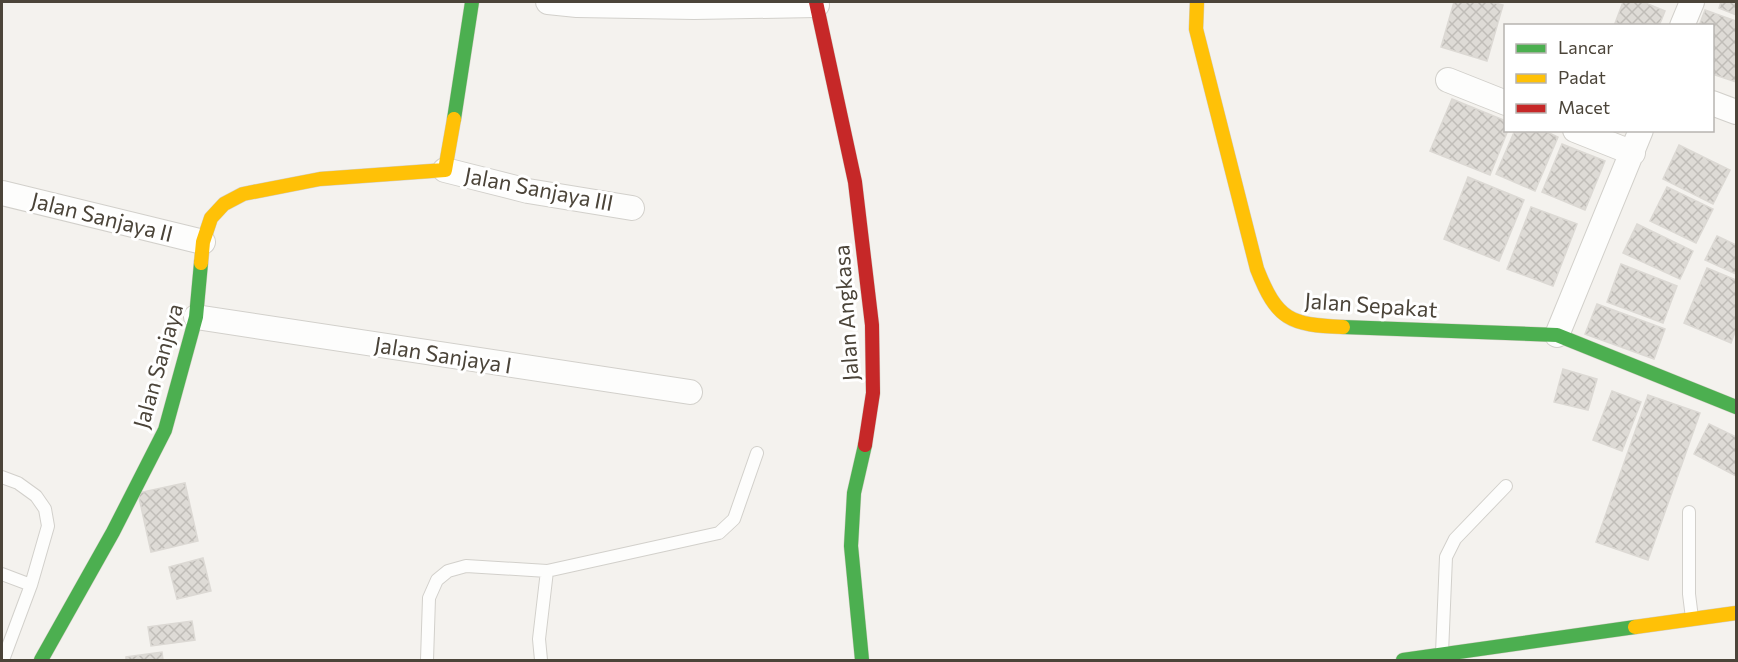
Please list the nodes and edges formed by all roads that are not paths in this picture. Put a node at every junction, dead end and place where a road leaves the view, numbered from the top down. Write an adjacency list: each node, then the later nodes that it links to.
1 (472, 2): 13 (main road)
2 (548, 2): 5 (street)
3 (1197, 2): 18 (main road, Jalan Sepakat)
4 (816, 3): 5 (street); 36 (main road, Jalan Angkasa)
5 (694, 4)
6 (1448, 80): 7 (street)
7 (1504, 102)
8 (1714, 103): 9 (street)
9 (1737, 112)
10 (1580, 132): 12 (street)
11 (1640, 132): 12 (street)
12 (1633, 153): 18 (street)
13 (445, 170): 15 (street, Jalan Sanjaya III); 16 (main road, Jalan Sanjaya)
14 (2, 193): 16 (street, Jalan Sanjaya II)
15 (632, 208)
16 (203, 242): 17 (main road, Jalan Sanjaya)
17 (196, 317): 19 (street, Jalan Sanjaya I); 33 (main road, Jalan Sanjaya)
18 (1557, 335): 20 (main road, Jalan Sepakat)
19 (690, 392)
20 (1737, 406)
21 (757, 453): 25 (lane)
22 (2, 477): 27 (lane)
23 (1506, 486): 31 (lane)
24 (1689, 512): 29 (lane)
25 (547, 571): 34 (lane); 35 (lane)
26 (2, 574): 27 (lane)
27 (31, 585): 32 (lane)
28 (1737, 613): 29 (main road)
29 (1692, 619): 30 (main road)
30 (1522, 652): 31 (main road)
31 (1442, 655): 37 (main road)
32 (3, 660)
33 (41, 660)
34 (427, 660)
35 (542, 660)
36 (862, 660)
37 (1403, 660)

